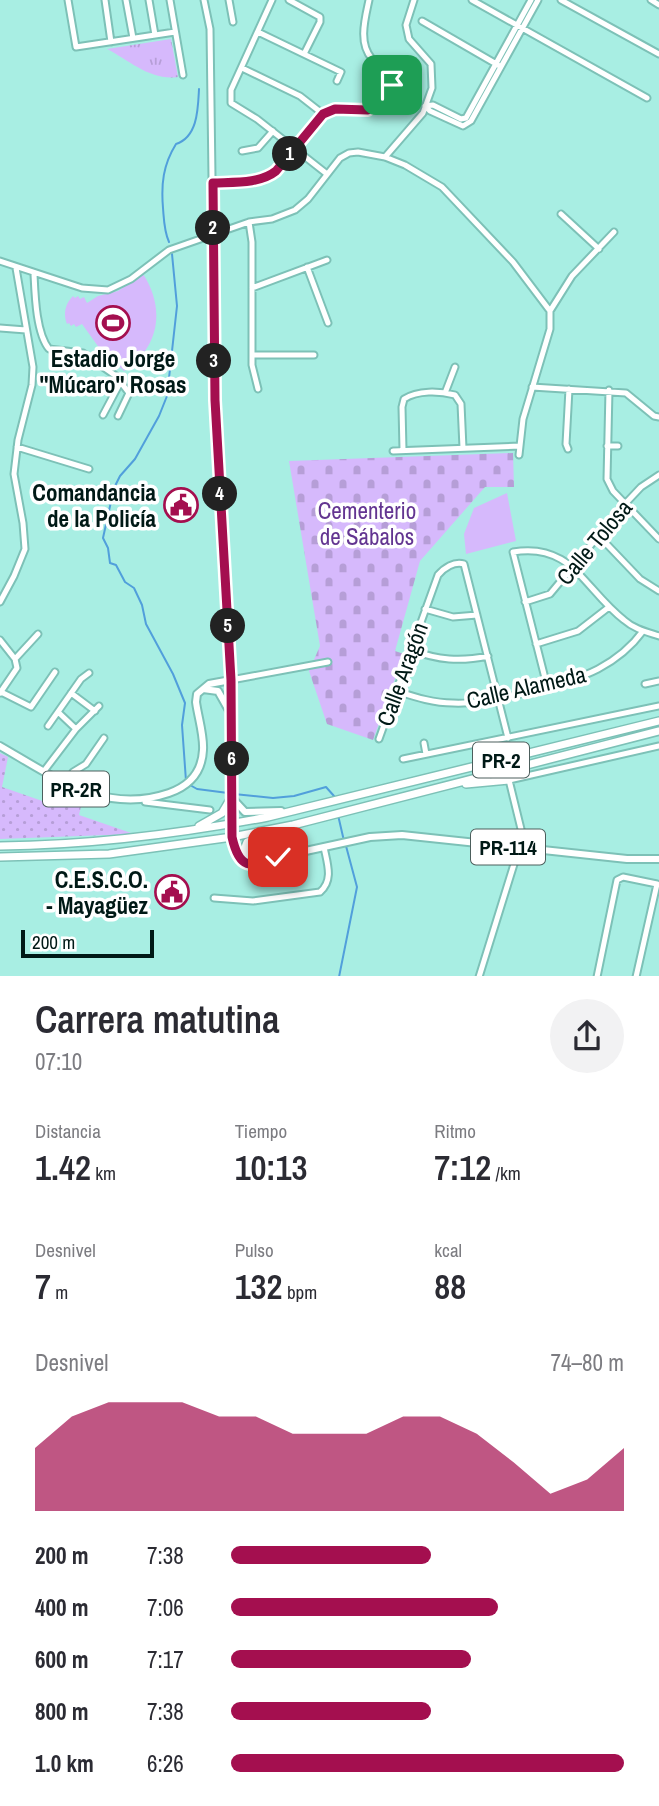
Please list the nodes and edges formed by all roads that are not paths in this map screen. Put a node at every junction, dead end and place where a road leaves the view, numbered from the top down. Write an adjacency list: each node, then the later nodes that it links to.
1 (68, 0): 25 (street)
2 (104, 0): 25 (street)
3 (126, 0): 24 (street)
4 (149, 0): 23 (street)
5 (170, 0): 21 (street)
6 (204, 0): 40 (street)
7 (229, 0): 19 (street)
8 (272, 0): 22 (street)
9 (289, 0): 26 (street)
10 (369, 0): 34 (street)
11 (414, 0): 33 (street)
12 (472, 0): 20 (street)
13 (531, 0): 20 (street)
14 (538, 0): 20 (street)
15 (561, 0): 27 (street)
16 (650, 0): 17 (street)
17 (659, 5)
18 (422, 21): 28 (street)
19 (233, 22)
20 (520, 27): 28 (street); 32 (street)
21 (175, 32): 23 (street); 30 (street)
22 (258, 32): 26 (street); 29 (street)
23 (155, 35): 24 (street)
24 (133, 38): 25 (street)
25 (111, 41)
26 (304, 54): 31 (street)
27 (659, 54)
28 (499, 65): 33 (street)
29 (242, 68): 34 (street); 35 (street)
30 (183, 75)
31 (337, 80)
32 (647, 97)
33 (425, 106): 38 (street)
34 (323, 114): 36 (street)
35 (273, 131): 36 (street); 37 (street)
36 (296, 147): 39 (street); 40 (street)
37 (242, 151)
38 (385, 157): 39 (street); 52 (street)
39 (327, 174): 42 (street)
40 (213, 183): 44 (street)
41 (561, 214): 45 (street)
42 (249, 222): 44 (street); 51 (street)
43 (614, 232): 45 (street)
44 (213, 234): 50 (street); 100 (street)
45 (599, 249): 52 (street)
46 (327, 260): 48 (street)
47 (0, 261): 49 (street)
48 (307, 267): 51 (street); 53 (street)
49 (16, 268): 50 (street); 55 (street)
50 (34, 274): 59 (street)
51 (252, 288): 56 (street)
52 (550, 311): 60 (street)
53 (328, 323)
54 (0, 328): 55 (street)
55 (26, 330): 71 (street)
56 (252, 355): 57 (street); 61 (street)
57 (314, 355)
58 (455, 367): 64 (street)
59 (121, 381): 65 (street); 66 (street)
60 (532, 387): 62 (street); 68 (street)
61 (258, 389)
62 (569, 389): 63 (street); 73 (street)
63 (609, 390): 67 (street); 69 (street)
64 (445, 393): 72 (street); 74 (street)
65 (103, 415)
66 (118, 416)
67 (659, 417)
68 (520, 446): 72 (street); 76 (street)
69 (607, 446): 70 (street); 79 (street)
70 (618, 446)
71 (17, 447): 77 (street); 84 (street)
72 (463, 448): 74 (street)
73 (568, 449)
74 (403, 450): 75 (street)
75 (393, 451)
76 (519, 455)
77 (89, 468)
78 (659, 475): 79 (street, Calle Tolosa)
79 (625, 504): 80 (street, Calle Tolosa); 81 (street)
80 (598, 535): 82 (street, Calle Tolosa); 83 (street)
81 (659, 539)
82 (573, 568): 85 (street, Calle Tolosa); 85 (street); 86 (street)
83 (659, 591)
84 (0, 602)
85 (525, 602): 93 (street)
86 (609, 607): 89 (street); 93 (street)
87 (425, 609): 88 (street); 88 (street, Calle Aragón); 94 (street, Calle Aragón)
88 (477, 615): 95 (street)
89 (643, 631): 91 (street); 103 (street, Calle Alameda)
90 (38, 634): 96 (street)
91 (659, 636)
92 (0, 640): 96 (street)
93 (536, 644): 103 (street)
94 (411, 650): 95 (street); 105 (street, Calle Aragón)
95 (488, 656): 108 (street)
96 (15, 659): 106 (street)
97 (328, 662): 100 (street)
98 (55, 672): 106 (street)
99 (89, 673): 107 (street)
100 (231, 680): 104 (main road); 111 (main road)
101 (659, 681): 102 (street)
102 (645, 684)
103 (547, 686): 108 (street, Calle Alameda)
104 (201, 689): 111 (main road); 128 (main road, PR-2R)
105 (396, 691): 108 (street, Calle Alameda); 118 (street, Calle Aragón)
106 (1, 693)
107 (71, 693): 110 (street); 114 (street)
108 (498, 698): 117 (street)
109 (659, 706): 117 (street)
110 (58, 712): 113 (street); 114 (street)
111 (232, 717): 129 (main road)
112 (659, 721): 132 (highway, PR-2)
113 (48, 726)
114 (76, 729): 124 (street)
115 (659, 732): 127 (highway, PR-2)
116 (104, 738): 126 (street)
117 (508, 738): 122 (street)
118 (379, 739)
119 (424, 743): 122 (street)
120 (0, 746): 124 (main road, PR-2R)
121 (659, 746): 125 (street)
122 (426, 754): 123 (street)
123 (403, 759)
124 (44, 771): 126 (main road, PR-2R)
125 (509, 780): 127 (highway); 140 (street)
126 (67, 784): 128 (main road, PR-2R)
127 (441, 786): 135 (highway, PR-2)
128 (162, 795): 131 (street)
129 (231, 797): 132 (main road); 134 (main road); 136 (highway)
130 (145, 802): 131 (street)
131 (162, 805): 133 (street)
132 (300, 808): 134 (highway, PR-2)
133 (210, 810)
134 (231, 824): 136 (highway, PR-2); 137 (main road)
135 (293, 825): 137 (highway, PR-2); 143 (highway)
136 (190, 831): 138 (highway, PR-2)
137 (232, 837): 141 (highway, PR-2); 143 (main road)
138 (0, 846)
139 (324, 847): 140 (main road, PR-114); 143 (main road, PR-114); 146 (street)
140 (519, 848): 142 (main road, PR-114); 147 (street)
141 (0, 857)
142 (659, 859)
143 (264, 863)
144 (659, 876): 145 (street)
145 (657, 884): 148 (street); 149 (street)
146 (214, 898)
147 (480, 976)
148 (597, 976)
149 (636, 976)

